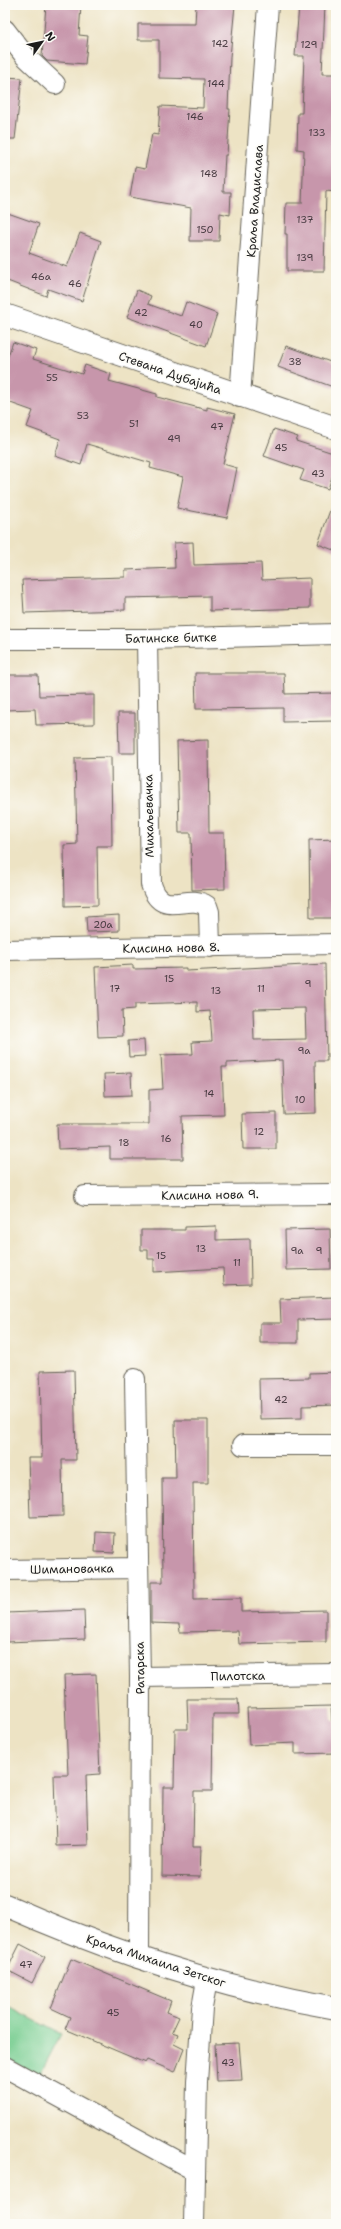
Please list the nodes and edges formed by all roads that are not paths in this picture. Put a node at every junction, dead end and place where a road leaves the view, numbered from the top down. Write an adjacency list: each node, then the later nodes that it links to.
1 (268, 5): 5 (street, Краља Владислава)
2 (5, 30): 3 (street)
3 (55, 84)
4 (5, 315): 5 (street, Стевана Дубајића)
5 (240, 397): 6 (street, Стевана Дубајића)
6 (336, 428)
7 (336, 634): 9 (street, Батинске битке)
8 (5, 639): 9 (street, Батинске битке)
9 (146, 639): 11 (street, Михаљевачка)
10 (336, 944): 11 (street, Клисина нова 8.)
11 (210, 947): 12 (street, Клисина нова 8.)
12 (5, 950)
13 (336, 1194): 14 (street, Клисина нова 9.)
14 (85, 1196)
15 (135, 1379): 18 (street, Ратарска)
16 (243, 1445): 17 (street)
17 (336, 1445)
18 (138, 1568): 19 (street, Шимановачка); 21 (street, Ратарска)
19 (5, 1570)
20 (336, 1674): 21 (street, Пилотска)
21 (140, 1677): 23 (street, Ратарска)
22 (5, 1905): 23 (street, Краља Михаила Зетског)
23 (139, 1958): 24 (street, Краља Михаила Зетског)
24 (207, 1980): 25 (street, Краља Михаила Зетског); 27 (street)
25 (336, 2008)
26 (5, 2067): 27 (street)
27 (194, 2170): 28 (street)
28 (194, 2224)

